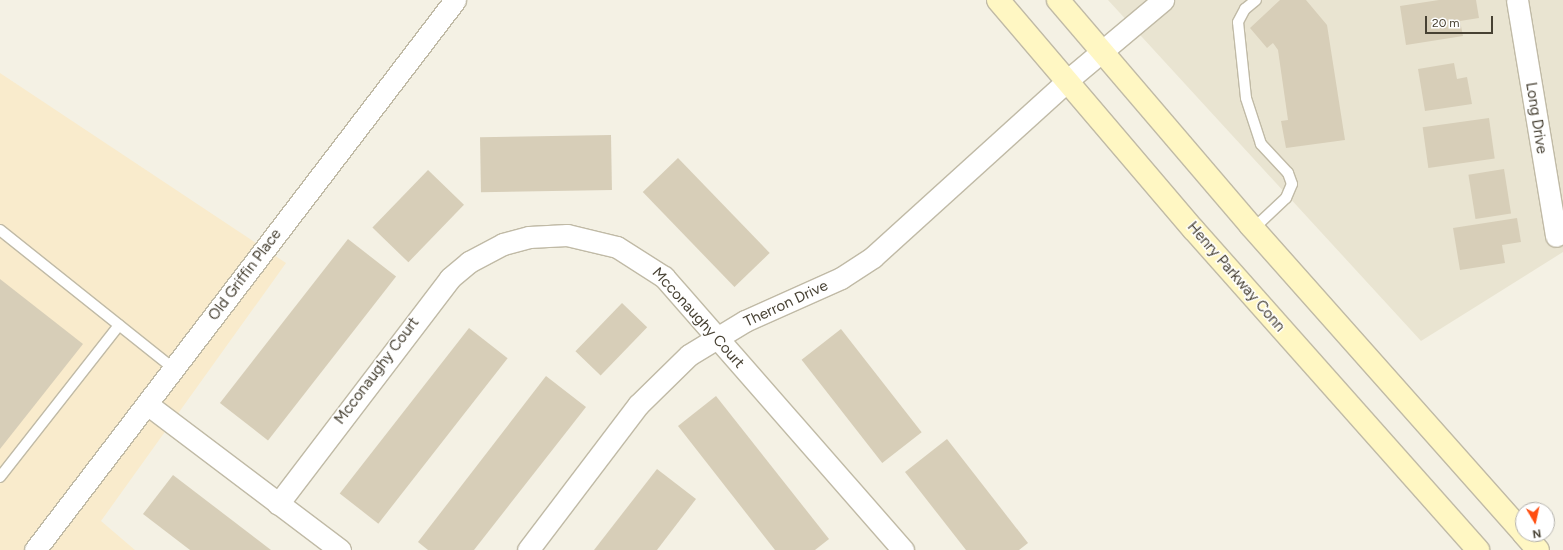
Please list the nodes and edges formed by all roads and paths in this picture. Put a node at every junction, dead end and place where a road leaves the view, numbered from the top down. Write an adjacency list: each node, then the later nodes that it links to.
1 (456, 0): 14 (street, Old Griffin Place)
2 (998, 0): 8 (street, Henry Parkway Conn)
3 (1058, 0): 7 (street)
4 (1163, 0): 7 (street, Therron Drive)
5 (1256, 0): 9 (lane)
6 (1517, 0): 11 (street, Long Drive)
7 (1102, 51): 8 (street, Therron Drive); 9 (street)
8 (1069, 79): 13 (street, Therron Drive); 24 (street, Henry Parkway Conn)
9 (1253, 229): 18 (street)
10 (0, 230): 12 (lane)
11 (1556, 236)
12 (119, 325): 14 (lane); 16 (lane)
13 (717, 338): 17 (street, Mcconaughy Court); 22 (street, Therron Drive); 23 (street, Mcconaughy Court)
14 (174, 368): 15 (street, Old Griffin Place)
15 (147, 404): 17 (street); 20 (street, Old Griffin Place)
16 (0, 477)
17 (278, 504): 21 (street)
18 (1515, 523)
19 (1531, 542): 25 (street)
20 (36, 550)
21 (340, 550)
22 (528, 550)
23 (903, 550)
24 (1478, 550)
25 (1538, 550)

